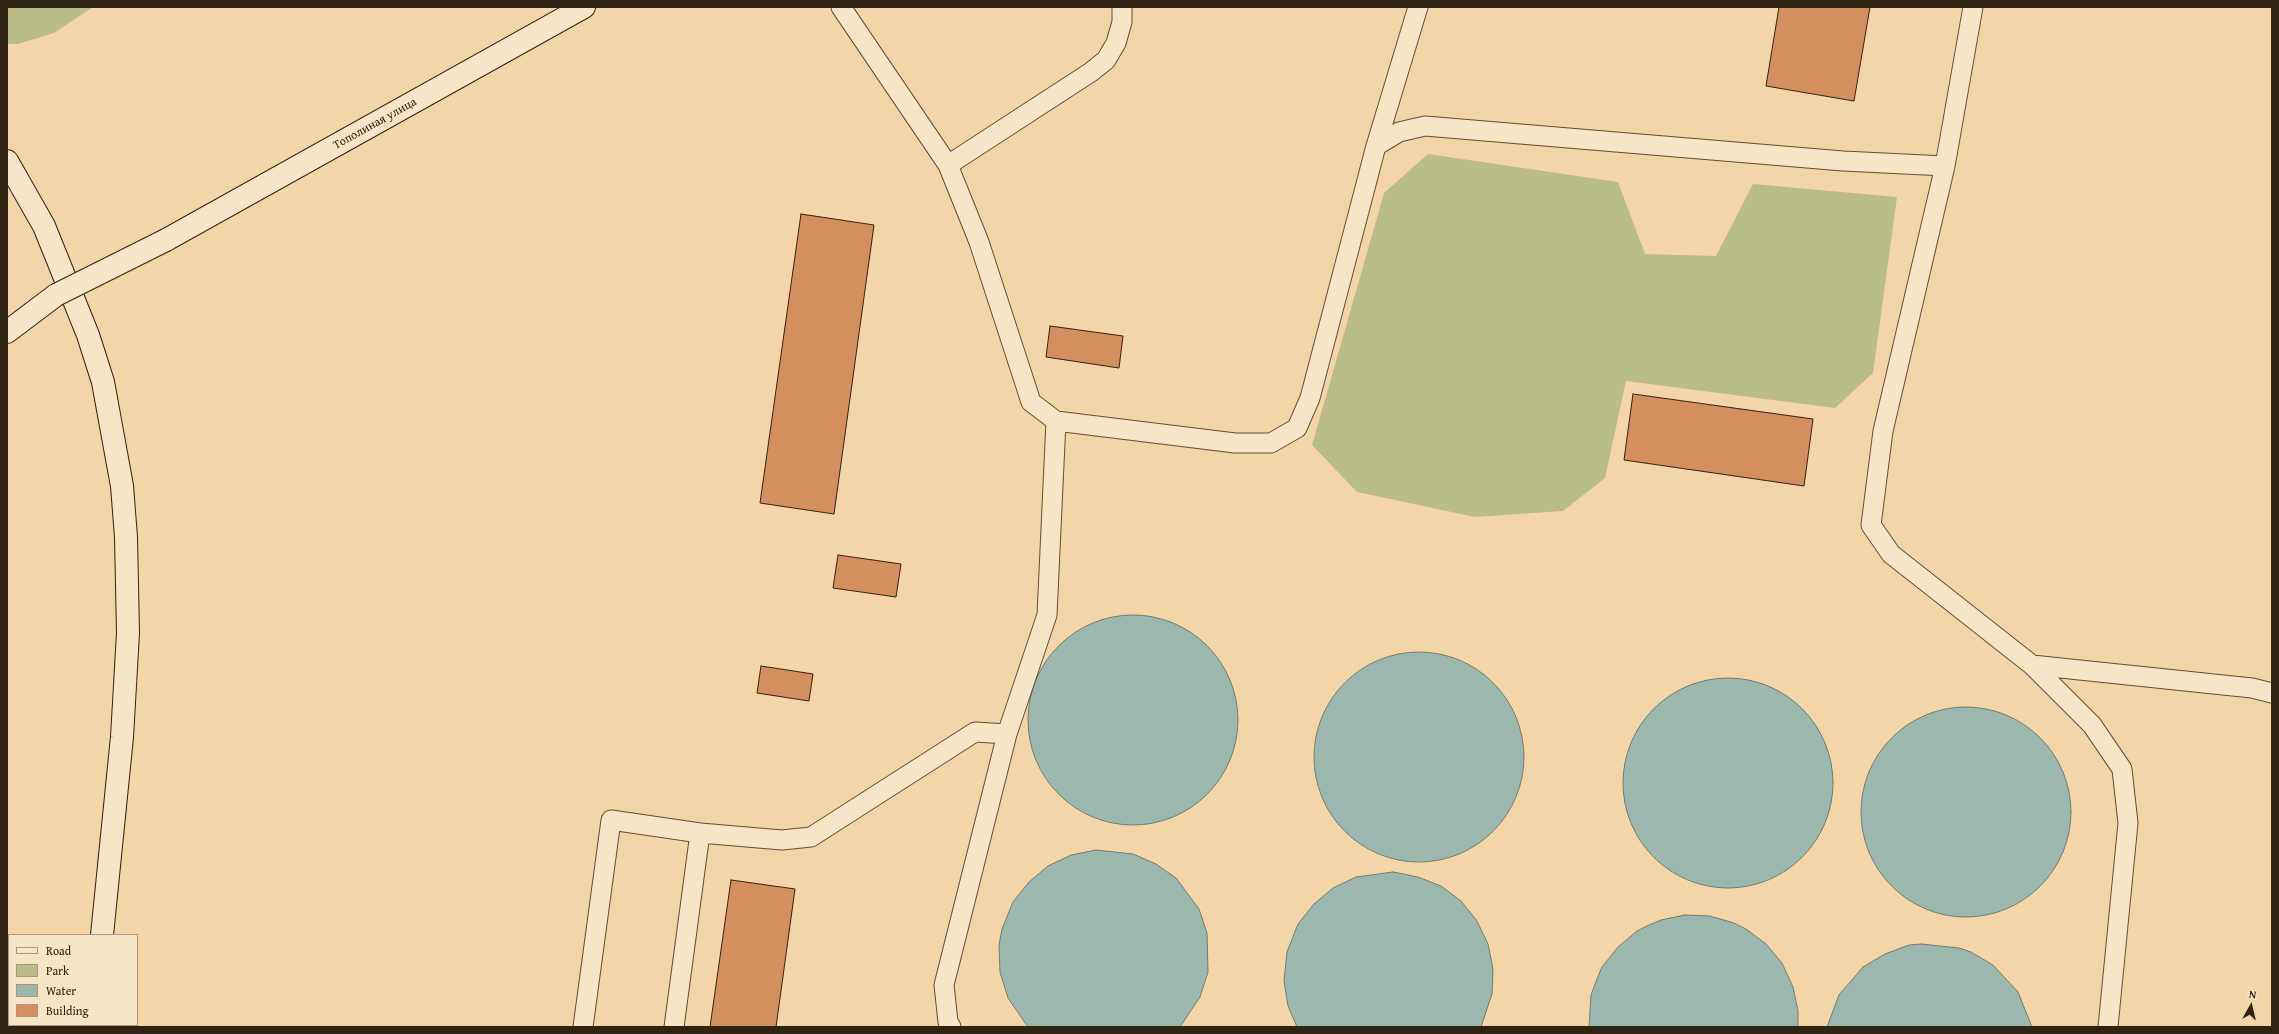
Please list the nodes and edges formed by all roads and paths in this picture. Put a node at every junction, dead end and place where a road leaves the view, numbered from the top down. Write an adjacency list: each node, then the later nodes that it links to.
1 (584, 7): 10 (street, Тополиная улица, bridge)
2 (841, 7): 8 (lane)
3 (1122, 7): 8 (lane)
4 (1418, 7): 6 (lane)
5 (1973, 7): 9 (lane)
6 (1376, 146): 9 (lane); 13 (lane)
7 (7, 161): 18 (street)
8 (948, 165): 13 (lane)
9 (1945, 166): 14 (lane)
10 (56, 295): 11 (street); 12 (street)
11 (7, 314)
12 (7, 332)
13 (1056, 421): 16 (lane)
14 (2032, 665): 15 (lane); 22 (lane)
15 (2272, 693)
16 (1007, 734): 17 (lane); 21 (lane)
17 (700, 833): 19 (lane); 20 (lane)
18 (102, 934)
19 (583, 1027)
20 (674, 1027)
21 (951, 1027)
22 (2108, 1027)

